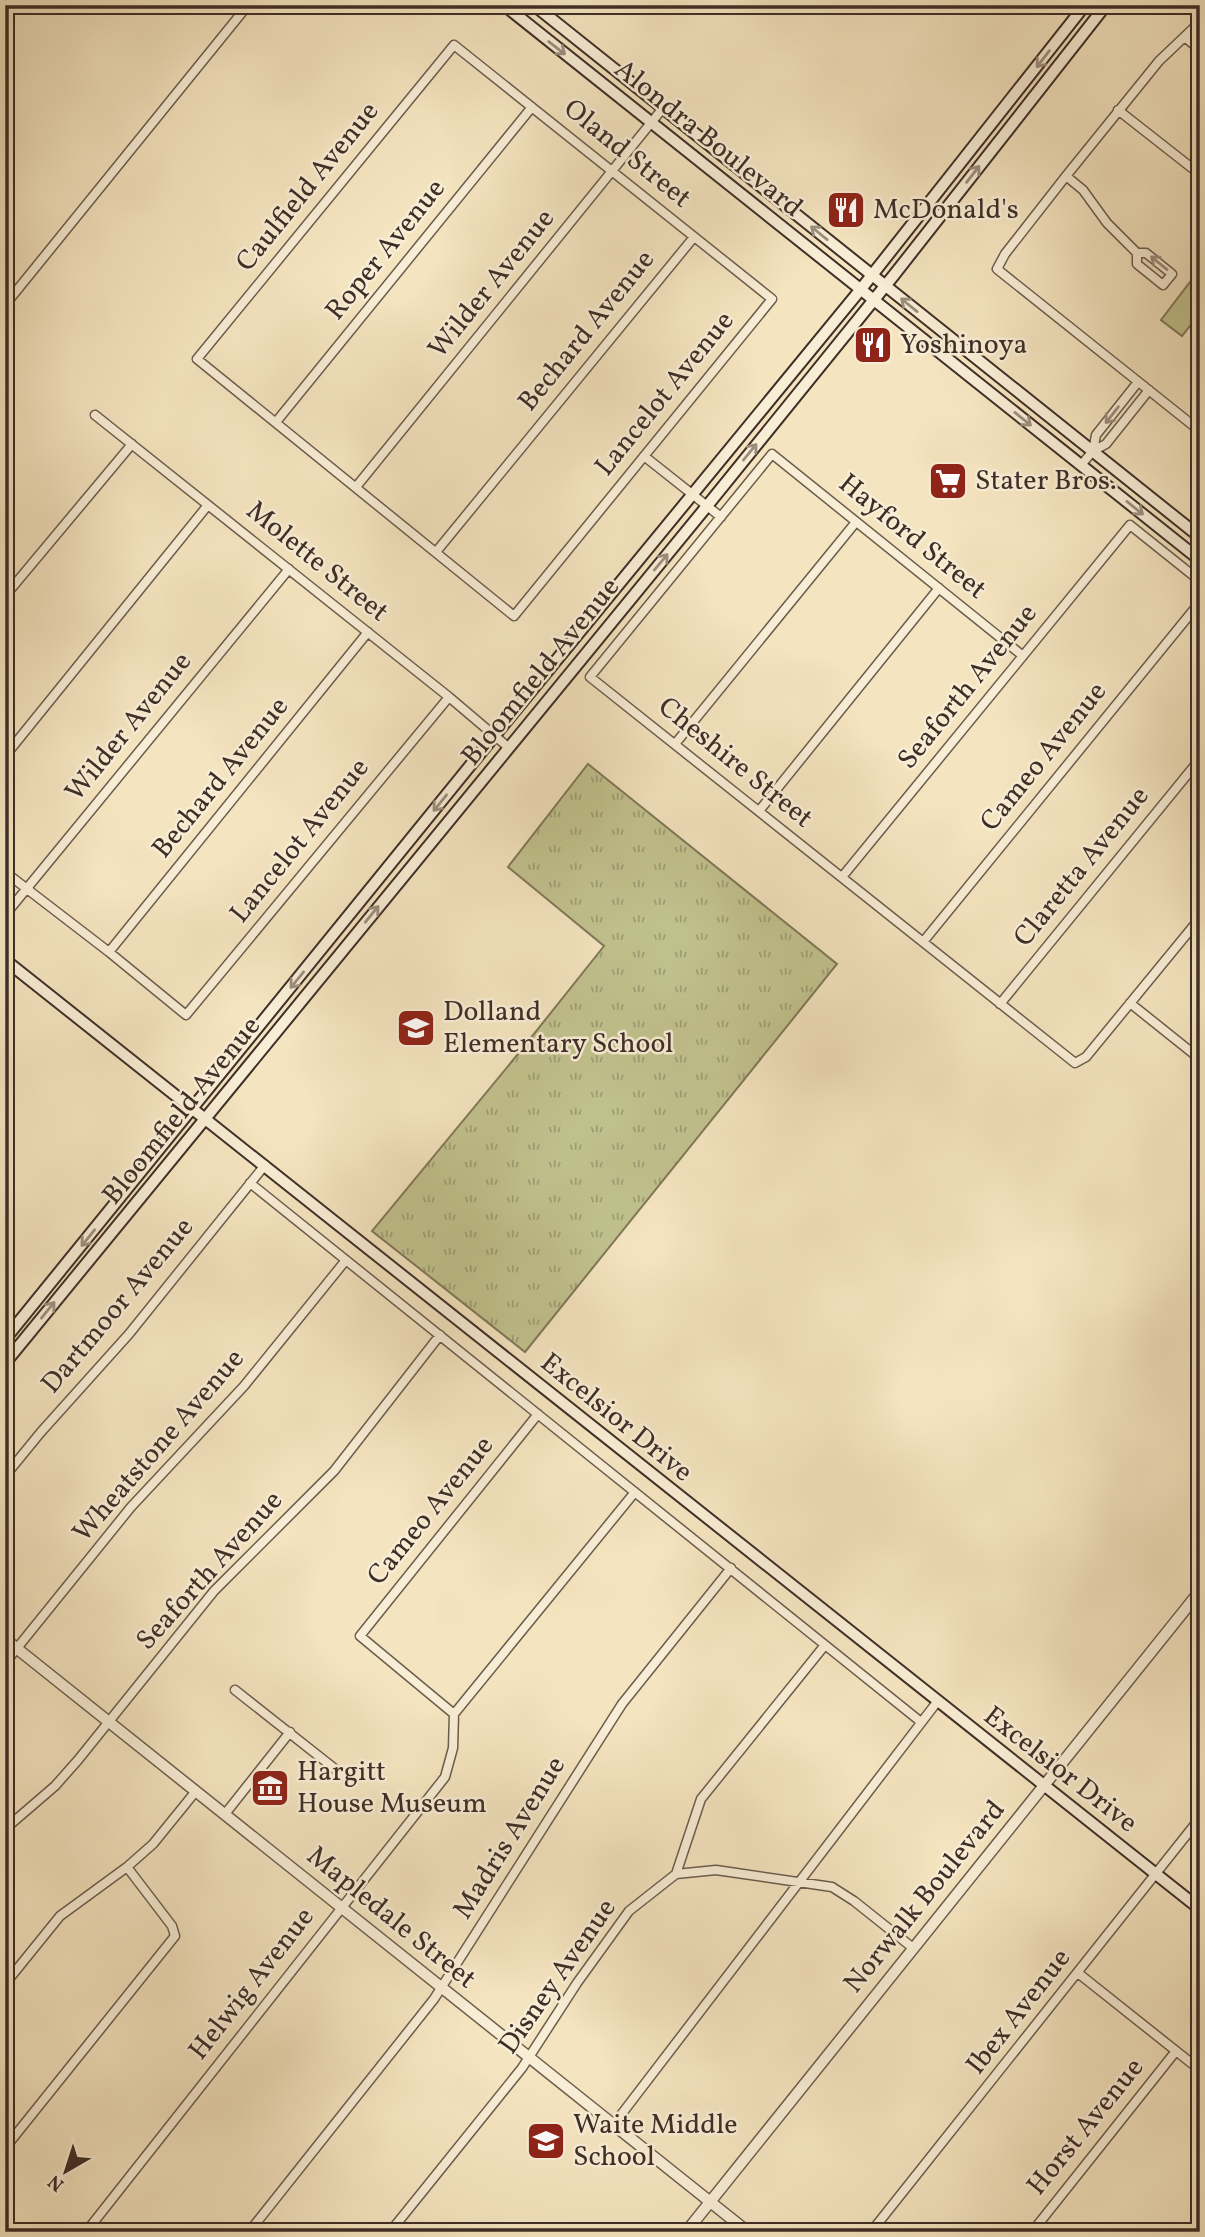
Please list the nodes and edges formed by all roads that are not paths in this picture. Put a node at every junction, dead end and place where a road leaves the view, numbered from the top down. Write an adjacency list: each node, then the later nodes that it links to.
1 (248, 5): 25 (street)
2 (504, 5): 13 (main road, Alondra Boulevard, one-way to 13)
3 (534, 5): 11 (main road, Alondra Boulevard)
4 (1085, 5): 20 (main road, Bloomfield Avenue, one-way to 20)
5 (1106, 5): 21 (main road, Bloomfield Avenue, one-way to 5)
6 (1200, 22): 7 (street)
7 (1185, 37): 9 (street); 12 (street)
8 (454, 45): 10 (street, Oland Street); 32 (street, Caulfield Avenue)
9 (1200, 50)
10 (531, 107): 14 (street, Oland Street); 32 (street, Roper Avenue)
11 (663, 108): 13 (street, Wilder Avenue); 20 (main road, Alondra Boulevard, one-way to 11)
12 (1118, 110): 15 (street); 16 (street)
13 (652, 123): 14 (street, Wilder Avenue); 22 (main road, Alondra Boulevard)
14 (612, 172): 18 (street, Oland Street); 39 (street, Wilder Avenue)
15 (1198, 172): 17 (street)
16 (1066, 176): 19 (street); 28 (street)
17 (1200, 182)
18 (694, 237): 23 (street, Oland Street); 46 (street, Bechard Avenue)
19 (1137, 253): 19 (street, one-way to 19)
20 (872, 275): 21 (main road, Alondra Boulevard); 22 (main road, Bloomfield Avenue)
21 (885, 286): 24 (main road, Bloomfield Avenue); 26 (main road, Alondra Boulevard, one-way to 21)
22 (861, 289): 24 (main road, Alondra Boulevard); 27 (main road, Bloomfield Avenue)
23 (772, 299): 37 (street, Lancelot Avenue)
24 (874, 299): 29 (main road, Bloomfield Avenue); 30 (main road, Alondra Boulevard)
25 (5, 305)
26 (1005, 381): 30 (main road); 35 (main road, Alondra Boulevard)
27 (782, 385): 29 (main road); 40 (main road, Bloomfield Avenue)
28 (1143, 386): 33 (street); 35 (street); 35 (street, one-way to 35)
29 (795, 396): 42 (main road, Bloomfield Avenue, one-way to 29)
30 (994, 396): 38 (main road, Alondra Boulevard, one-way to 38)
31 (95, 415): 34 (street, Molette Street)
32 (276, 422): 39 (street)
33 (1200, 431)
34 (132, 444): 41 (street, Molette Street); 51 (street)
35 (1093, 451): 38 (street); 45 (main road, Alondra Boulevard)
36 (772, 454): 43 (street, Cheshire Street); 44 (street, Hayford Street)
37 (644, 456): 40 (street); 46 (street, Lancelot Avenue)
38 (1081, 465): 47 (main road, Alondra Boulevard, one-way to 47)
39 (356, 487): 46 (street)
40 (693, 494): 42 (street); 56 (main road, Bloomfield Avenue)
41 (208, 505): 48 (street, Molette Street); 59 (street)
42 (707, 506): 43 (street); 58 (main road, Bloomfield Avenue, one-way to 42)
43 (720, 517): 57 (street, Cheshire Street)
44 (856, 522): 50 (street, Hayford Street); 57 (street)
45 (1200, 537)
46 (436, 552)
47 (1200, 560)
48 (289, 569): 53 (street, Molette Street); 64 (street, Wilder Avenue)
49 (1200, 581): 54 (street, Seaforth Avenue)
50 (939, 588): 54 (street, Hayford Street); 61 (street)
51 (5, 596)
52 (1200, 601): 67 (street, Cameo Avenue)
53 (368, 632): 55 (street, Molette Street); 68 (street, Bechard Avenue)
54 (1023, 656): 63 (street, Seaforth Avenue)
55 (449, 696): 56 (street, Molette Street); 68 (street, Lancelot Avenue)
56 (495, 736): 58 (street, Molette Street); 73 (main road, Bloomfield Avenue, one-way to 73)
57 (676, 744): 61 (street, Cheshire Street)
58 (508, 747): 74 (main road, Bloomfield Avenue, one-way to 58)
59 (5, 756)
60 (1200, 759): 71 (street, Claretta Avenue)
61 (759, 811): 63 (street, Cheshire Street)
62 (5, 872): 64 (street)
63 (842, 877): 67 (street, Cheshire Street)
64 (26, 889): 65 (street, Wilder Avenue); 68 (street)
65 (5, 915)
66 (1200, 918): 70 (street)
67 (923, 942): 71 (street, Cheshire Street)
68 (109, 952)
69 (5, 960): 73 (main road, Excelsior Drive)
70 (1130, 1003): 71 (street, Cheshire Street); 72 (street)
71 (1000, 1004)
72 (1200, 1059)
73 (194, 1109): 74 (main road, Excelsior Drive); 79 (main road, Bloomfield Avenue, one-way to 79)
74 (206, 1119): 75 (main road, Excelsior Drive); 80 (main road, Bloomfield Avenue, one-way to 74)
75 (265, 1165): 76 (street, Dartmoor Avenue); 91 (main road, Excelsior Drive)
76 (250, 1183): 77 (street, Excelsior Drive); 82 (street, Dartmoor Avenue)
77 (346, 1260): 78 (street, Excelsior Drive); 88 (street, Wheatstone Avenue)
78 (440, 1335): 81 (street, Excelsior Drive); 93 (street, Seaforth Avenue)
79 (5, 1339)
80 (5, 1363)
81 (538, 1414): 83 (street, Excelsior Drive); 92 (street, Cameo Avenue)
82 (5, 1476)
83 (635, 1492): 84 (street, Excelsior Drive); 92 (street)
84 (730, 1568): 87 (street, Excelsior Drive); 111 (street, Madris Avenue)
85 (1200, 1591): 97 (street, Norwalk Boulevard)
86 (5, 1639): 88 (street, Mapledale Street)
87 (825, 1645): 94 (street, Excelsior Drive); 103 (street)
88 (17, 1648): 89 (street, Wheatstone Avenue); 93 (street, Mapledale Street)
89 (5, 1663)
90 (235, 1690): 95 (street)
91 (937, 1702): 94 (street); 97 (main road, Excelsior Drive)
92 (454, 1714): 106 (street, Helwig Avenue)
93 (109, 1722): 98 (street, Mapledale Street); 101 (street, Seaforth Avenue)
94 (921, 1722): 105 (street)
95 (290, 1732): 96 (street); 99 (street)
96 (344, 1776)
97 (1044, 1786): 104 (main road, Excelsior Drive); 108 (street, Norwalk Boulevard)
98 (196, 1791): 99 (street, Mapledale Street); 102 (street)
99 (225, 1814): 106 (street, Mapledale Street)
100 (1200, 1818): 104 (street, Ibex Avenue)
101 (5, 1829)
102 (127, 1867): 110 (street); 116 (street)
103 (676, 1874): 105 (street); 113 (street, Disney Avenue)
104 (1156, 1874): 107 (main road, Excelsior Drive); 109 (street, Ibex Avenue)
105 (799, 1881): 108 (street); 115 (street)
106 (341, 1907): 111 (street, Mapledale Street); 119 (street, Helwig Avenue)
107 (1200, 1909)
108 (913, 1948): 117 (street, Norwalk Boulevard)
109 (1078, 1973): 112 (street); 124 (street, Ibex Avenue)
110 (5, 1984)
111 (442, 1987): 113 (street, Mapledale Street); 120 (street, Madris Avenue)
112 (1176, 2051): 114 (street); 125 (street, Horst Avenue)
113 (530, 2057): 115 (street, Mapledale Street); 121 (street, Disney Avenue)
114 (1200, 2070)
115 (614, 2124): 117 (street, Mapledale Street)
116 (5, 2148)
117 (710, 2201): 122 (street, Norwalk Boulevard); 123 (street, Mapledale Street)
118 (1200, 2220): 126 (street)
119 (86, 2232)
120 (248, 2232)
121 (390, 2232)
122 (686, 2232)
123 (748, 2232)
124 (871, 2232)
125 (1032, 2232)
126 (1191, 2232)

